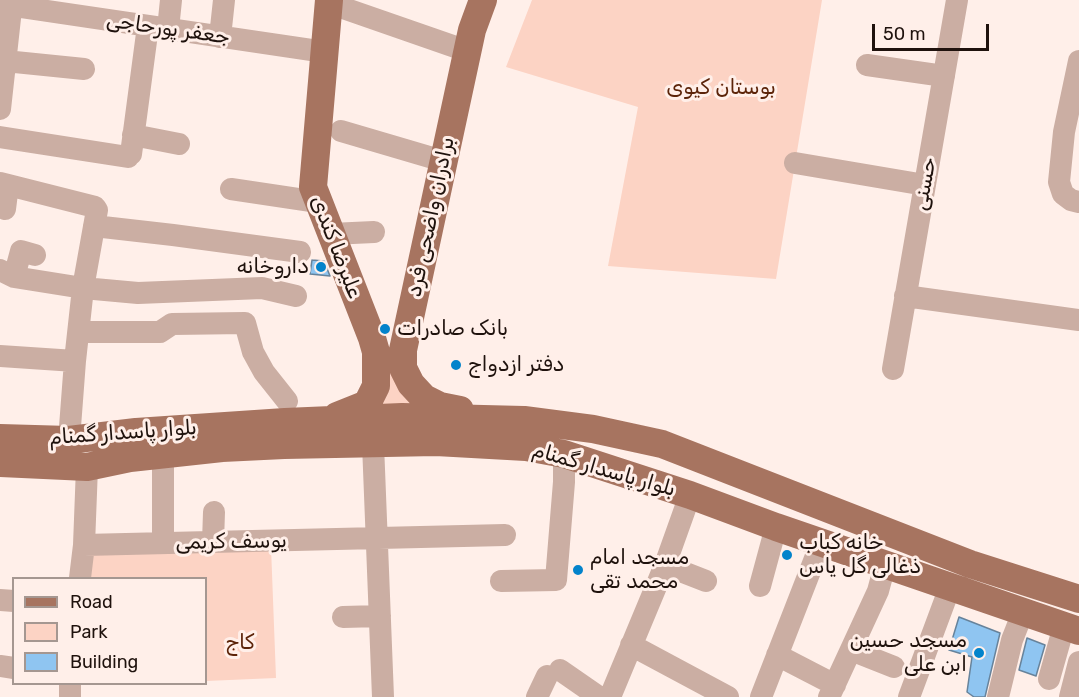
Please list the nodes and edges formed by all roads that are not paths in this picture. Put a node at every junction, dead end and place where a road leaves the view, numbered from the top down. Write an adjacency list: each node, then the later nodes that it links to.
1 (171, 0): 7 (street)
2 (224, 0): 8 (street)
3 (483, 0): 9 (main road, برادران واضحی فرد)
4 (957, 0): 15 (street, حسنی)
5 (329, 2): 9 (street); 10 (main road, علیرضا کندی)
6 (8, 3): 7 (street, جعفر پورحاجی); 13 (street)
7 (158, 27): 8 (street, جعفر پورحاجی); 21 (street)
8 (220, 37): 10 (street, جعفر پورحاجی)
9 (467, 51): 22 (main road, برادران واضحی فرد)
10 (325, 52): 28 (main road, علیرضا کندی)
11 (1079, 61): 18 (street)
12 (867, 65): 15 (street)
13 (3, 68): 14 (street); 16 (street)
14 (84, 69)
15 (944, 76): 25 (street, حسنی)
16 (0, 109)
17 (341, 131): 22 (street)
18 (1072, 133): 27 (street)
19 (0, 137): 21 (street)
20 (179, 144): 21 (street)
21 (130, 149)
22 (443, 161): 41 (main road, برادران واضحی فرد)
23 (795, 163): 25 (street)
24 (4, 184): 29 (street); 30 (street)
25 (925, 185): 38 (street, حسنی)
26 (231, 189): 28 (street)
27 (1071, 198)
28 (318, 202): 32 (main road, علیرضا کندی)
29 (5, 209)
30 (94, 217): 33 (street); 36 (street)
31 (374, 232): 32 (street)
32 (331, 234): 42 (main road, علیرضا کندی)
33 (300, 252)
34 (34, 255): 35 (street)
35 (7, 274): 36 (street)
36 (84, 288): 37 (street); 40 (street)
37 (296, 296)
38 (905, 296): 39 (street); 45 (street, حسنی)
39 (1079, 320)
40 (79, 332): 44 (street); 46 (street)
41 (406, 332): 42 (main road); 47 (main road, برادران واضحی فرد)
42 (372, 338): 48 (main road, علیرضا کندی)
43 (0, 356): 44 (street)
44 (75, 361): 50 (street)
45 (893, 369)
46 (287, 401)
47 (524, 420): 48 (main road, بلوار پاسدار گمنام); 72 (main road, بلوار پاسدار گمنام)
48 (320, 421): 50 (main road, بلوار پاسدار گمنام)
49 (0, 438): 50 (main road, بلوار پاسدار گمنام)
50 (69, 440)
51 (372, 444): 52 (main road, بلوار پاسدار گمنام); 54 (main road, بلوار پاسدار گمنام); 60 (street)
52 (564, 454): 56 (main road, بلوار پاسدار گمنام); 68 (street)
53 (0, 463): 54 (main road, بلوار پاسدار گمنام)
54 (87, 467): 64 (street)
55 (163, 468): 62 (street)
56 (690, 495): 58 (main road, بلوار پاسدار گمنام); 65 (street)
57 (214, 512): 61 (street)
58 (776, 527): 63 (main road, بلوار پاسدار گمنام); 70 (street)
59 (505, 535): 60 (street, یوسف کریمی)
60 (377, 538): 61 (street, یوسف کریمی); 74 (street)
61 (213, 542): 62 (street, یوسف کریمی)
62 (163, 543): 64 (street, یوسف کریمی)
63 (821, 543): 66 (main road, بلوار پاسدار گمنام); 79 (street)
64 (84, 545): 67 (street)
65 (664, 565): 69 (street); 77 (street)
66 (885, 565): 71 (main road, بلوار پاسدار گمنام); 78 (street)
67 (80, 577)
68 (501, 581)
69 (706, 581)
70 (760, 586)
71 (950, 587): 73 (main road, بلوار پاسدار گمنام); 90 (street)
72 (1079, 599)
73 (1023, 612): 76 (main road, بلوار پاسدار گمنام); 91 (street)
74 (380, 616): 75 (street); 84 (street)
75 (343, 617)
76 (1071, 629): 82 (street)
77 (631, 645): 87 (street); 88 (street)
78 (851, 650): 81 (street); 83 (street)
79 (777, 655): 83 (street); 89 (street)
80 (1079, 662): 92 (street)
81 (894, 667)
82 (1049, 679)
83 (832, 691)
84 (383, 697)
85 (537, 697): 86 (street)
86 (599, 697)
87 (610, 697)
88 (728, 697)
89 (761, 697)
90 (909, 697)
91 (998, 697)
92 (1070, 697)

